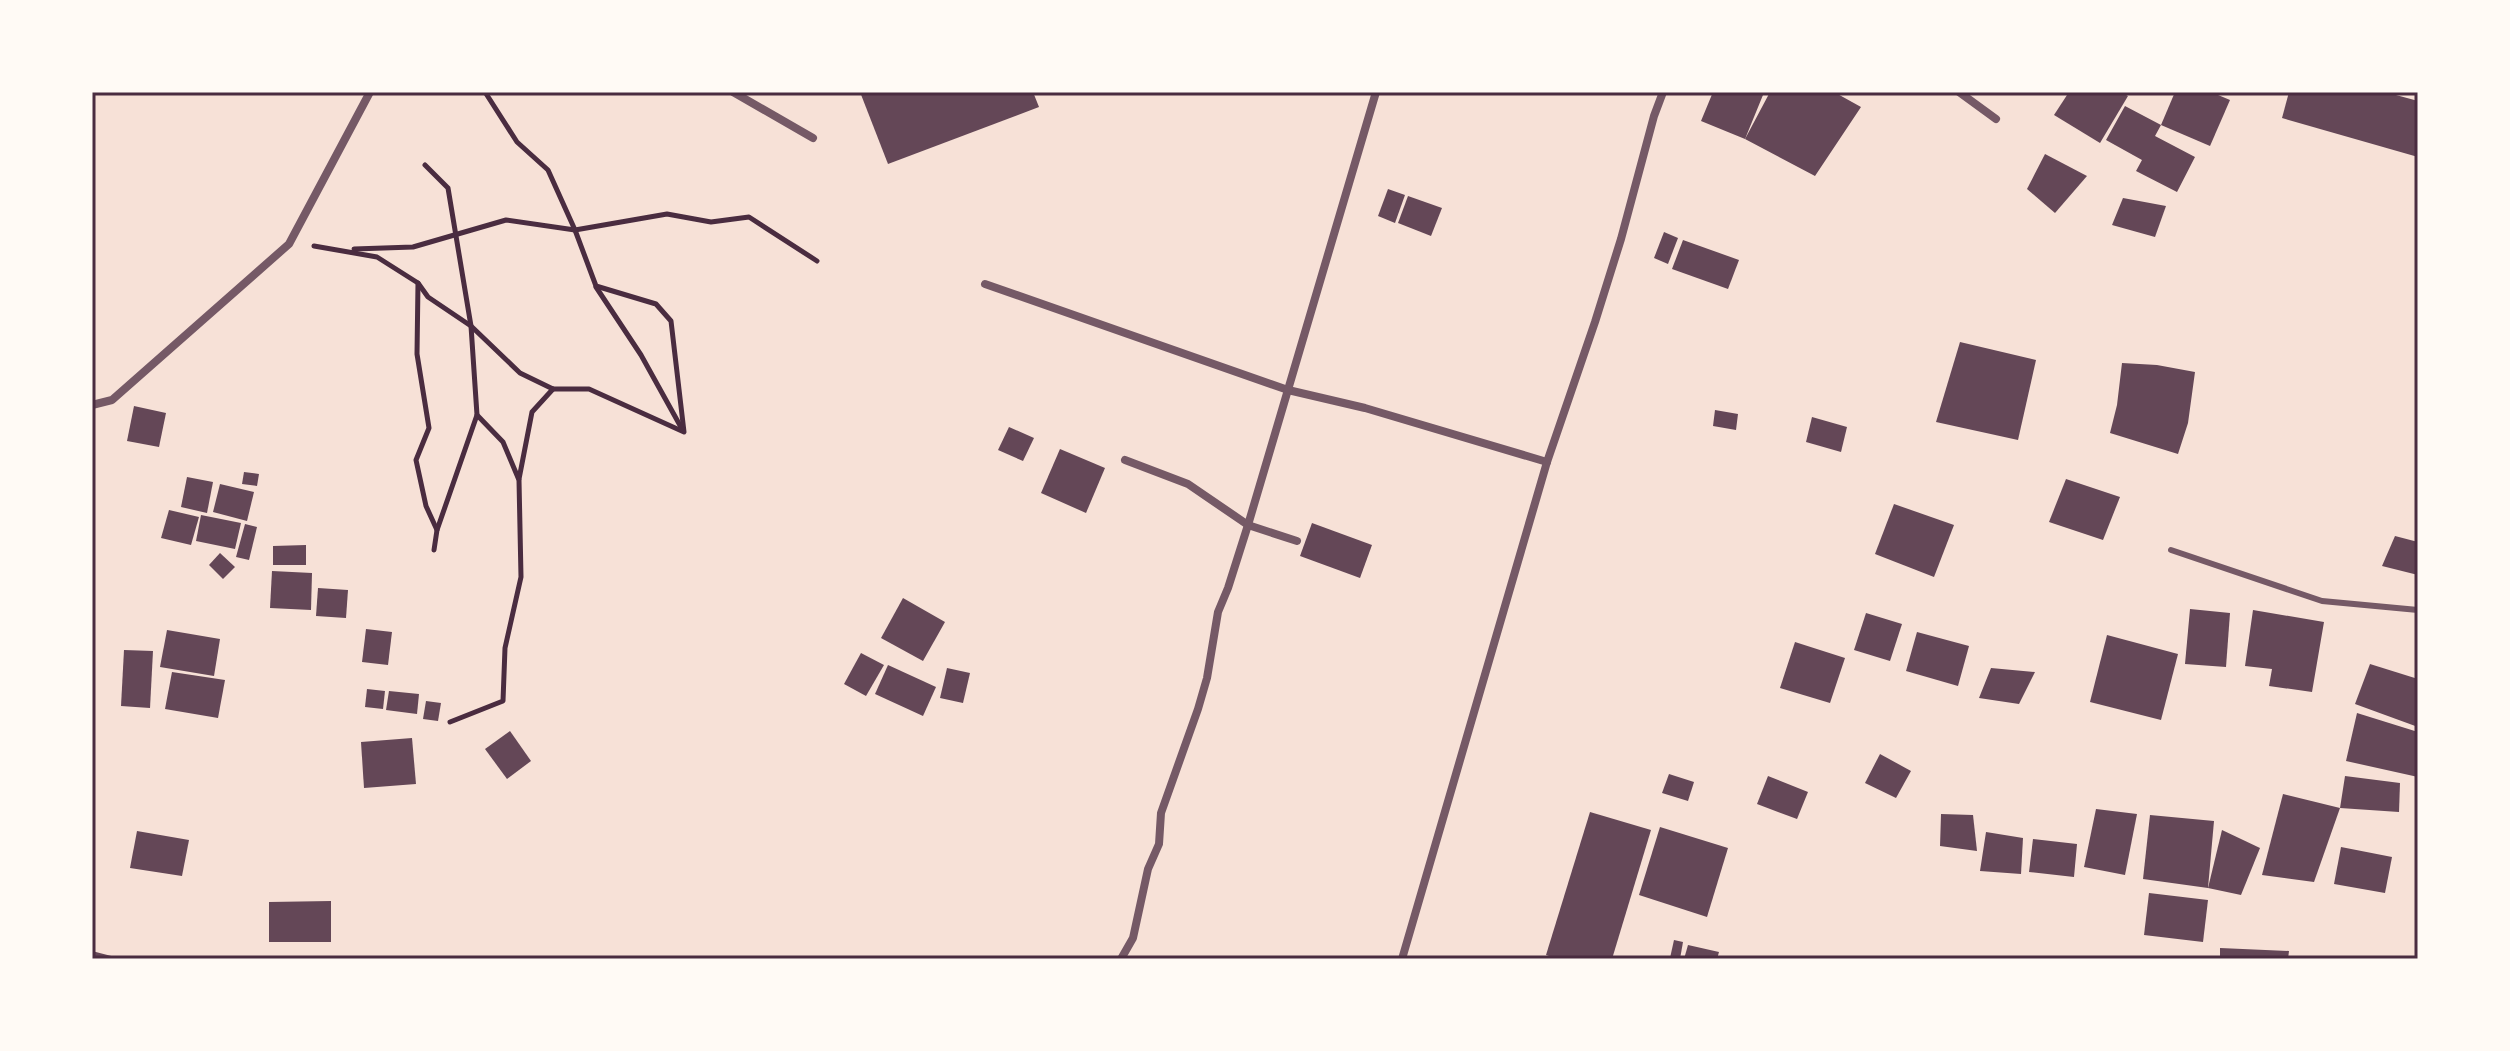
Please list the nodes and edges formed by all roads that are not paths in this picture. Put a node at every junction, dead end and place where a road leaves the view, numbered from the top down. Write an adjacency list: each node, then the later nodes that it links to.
1 (370, 92): 10 (street)
2 (733, 92): 7 (street)
3 (1376, 92): 9 (street)
4 (1663, 92): 12 (street)
5 (1959, 92): 6 (street)
6 (1996, 119)
7 (813, 138)
8 (985, 284): 9 (street)
9 (1288, 390): 12 (street); 13 (street)
10 (92, 405)
11 (1125, 460): 13 (street)
12 (1547, 462): 18 (street)
13 (1248, 525): 14 (street); 17 (street)
14 (1297, 541)
15 (2171, 550): 16 (lane)
16 (2418, 610)
17 (1121, 959)
18 (1402, 959)

